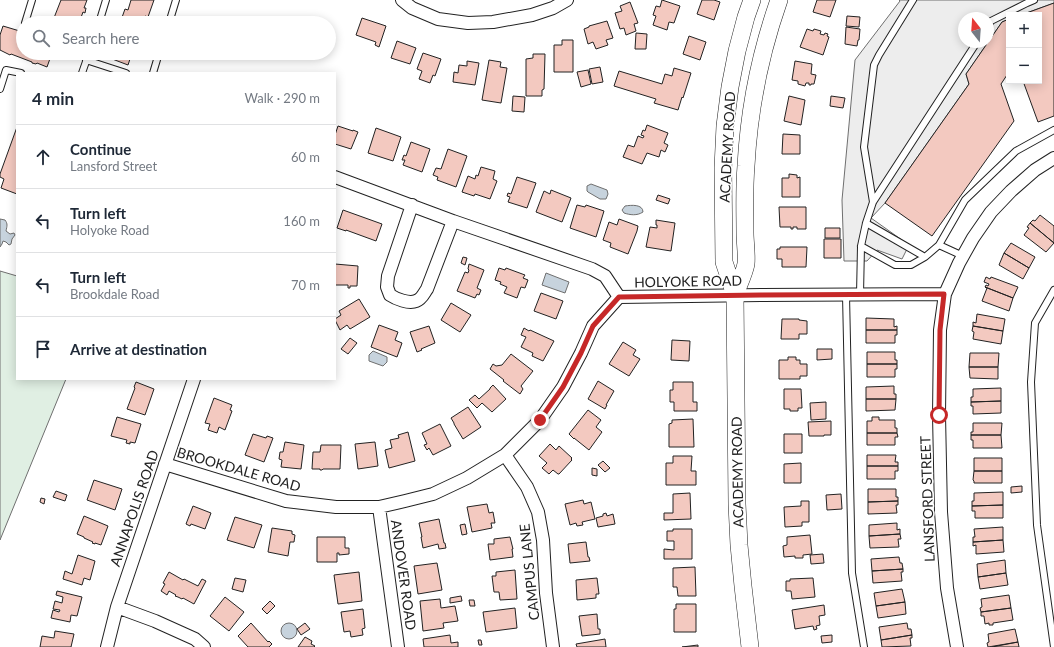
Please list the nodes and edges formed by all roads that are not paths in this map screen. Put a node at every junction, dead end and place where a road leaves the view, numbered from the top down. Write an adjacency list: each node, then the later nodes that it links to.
1 (32, 0): 10 (lane)
2 (106, 0): 11 (lane)
3 (176, 0): 12 (lane)
4 (402, 0): 5 (street)
5 (567, 0)
6 (752, 0): 36 (main road, ACADEMY ROAD)
7 (779, 0): 36 (main road, ACADEMY ROAD)
8 (913, 0): 25 (lane)
9 (1034, 0): 13 (lane)
10 (27, 16)
11 (101, 16)
12 (171, 16)
13 (994, 20)
14 (973, 48): 25 (lane)
15 (86, 60): 18 (lane); 19 (lane)
16 (157, 60): 20 (lane)
17 (16, 72): 21 (lane)
18 (82, 72)
19 (123, 72)
20 (153, 72)
21 (0, 88)
22 (1054, 130): 29 (lane)
23 (1054, 158): 31 (street, LANSFORD STREET)
24 (336, 177): 26 (street, HOLYOKE ROAD)
25 (873, 202): 28 (lane)
26 (412, 205): 27 (street, HOLYOKE ROAD); 27 (street)
27 (453, 221): 38 (street, HOLYOKE ROAD)
28 (866, 223): 30 (lane); 32 (lane)
29 (939, 245): 31 (lane); 32 (lane)
30 (861, 246): 32 (lane); 34 (lane)
31 (963, 256): 35 (street, LANSFORD STREET)
32 (925, 257)
33 (1054, 290): 51 (lane)
34 (860, 294): 35 (street, HOLYOKE ROAD); 37 (street, HOLYOKE ROAD)
35 (944, 294): 50 (street, LANSFORD STREET)
36 (735, 295): 37 (street, HOLYOKE ROAD); 38 (street, HOLYOKE ROAD); 48 (main road, ACADEMY ROAD)
37 (846, 295): 49 (lane)
38 (619, 297): 40 (street, BROOKDALE ROAD)
39 (194, 380): 41 (street, ANNAPOLIS ROAD)
40 (505, 455): 42 (street, BROOKDALE ROAD); 47 (street, CAMPUS LANE)
41 (165, 464): 42 (street, BROOKDALE ROAD); 43 (street, ANNAPOLIS ROAD)
42 (379, 506): 46 (street, ANDOVER ROAD)
43 (117, 607): 44 (street, ANNAPOLIS ROAD); 45 (street)
44 (107, 647)
45 (204, 647)
46 (398, 647)
47 (552, 647)
48 (750, 647)
49 (864, 647)
50 (957, 647)
51 (1054, 647)

